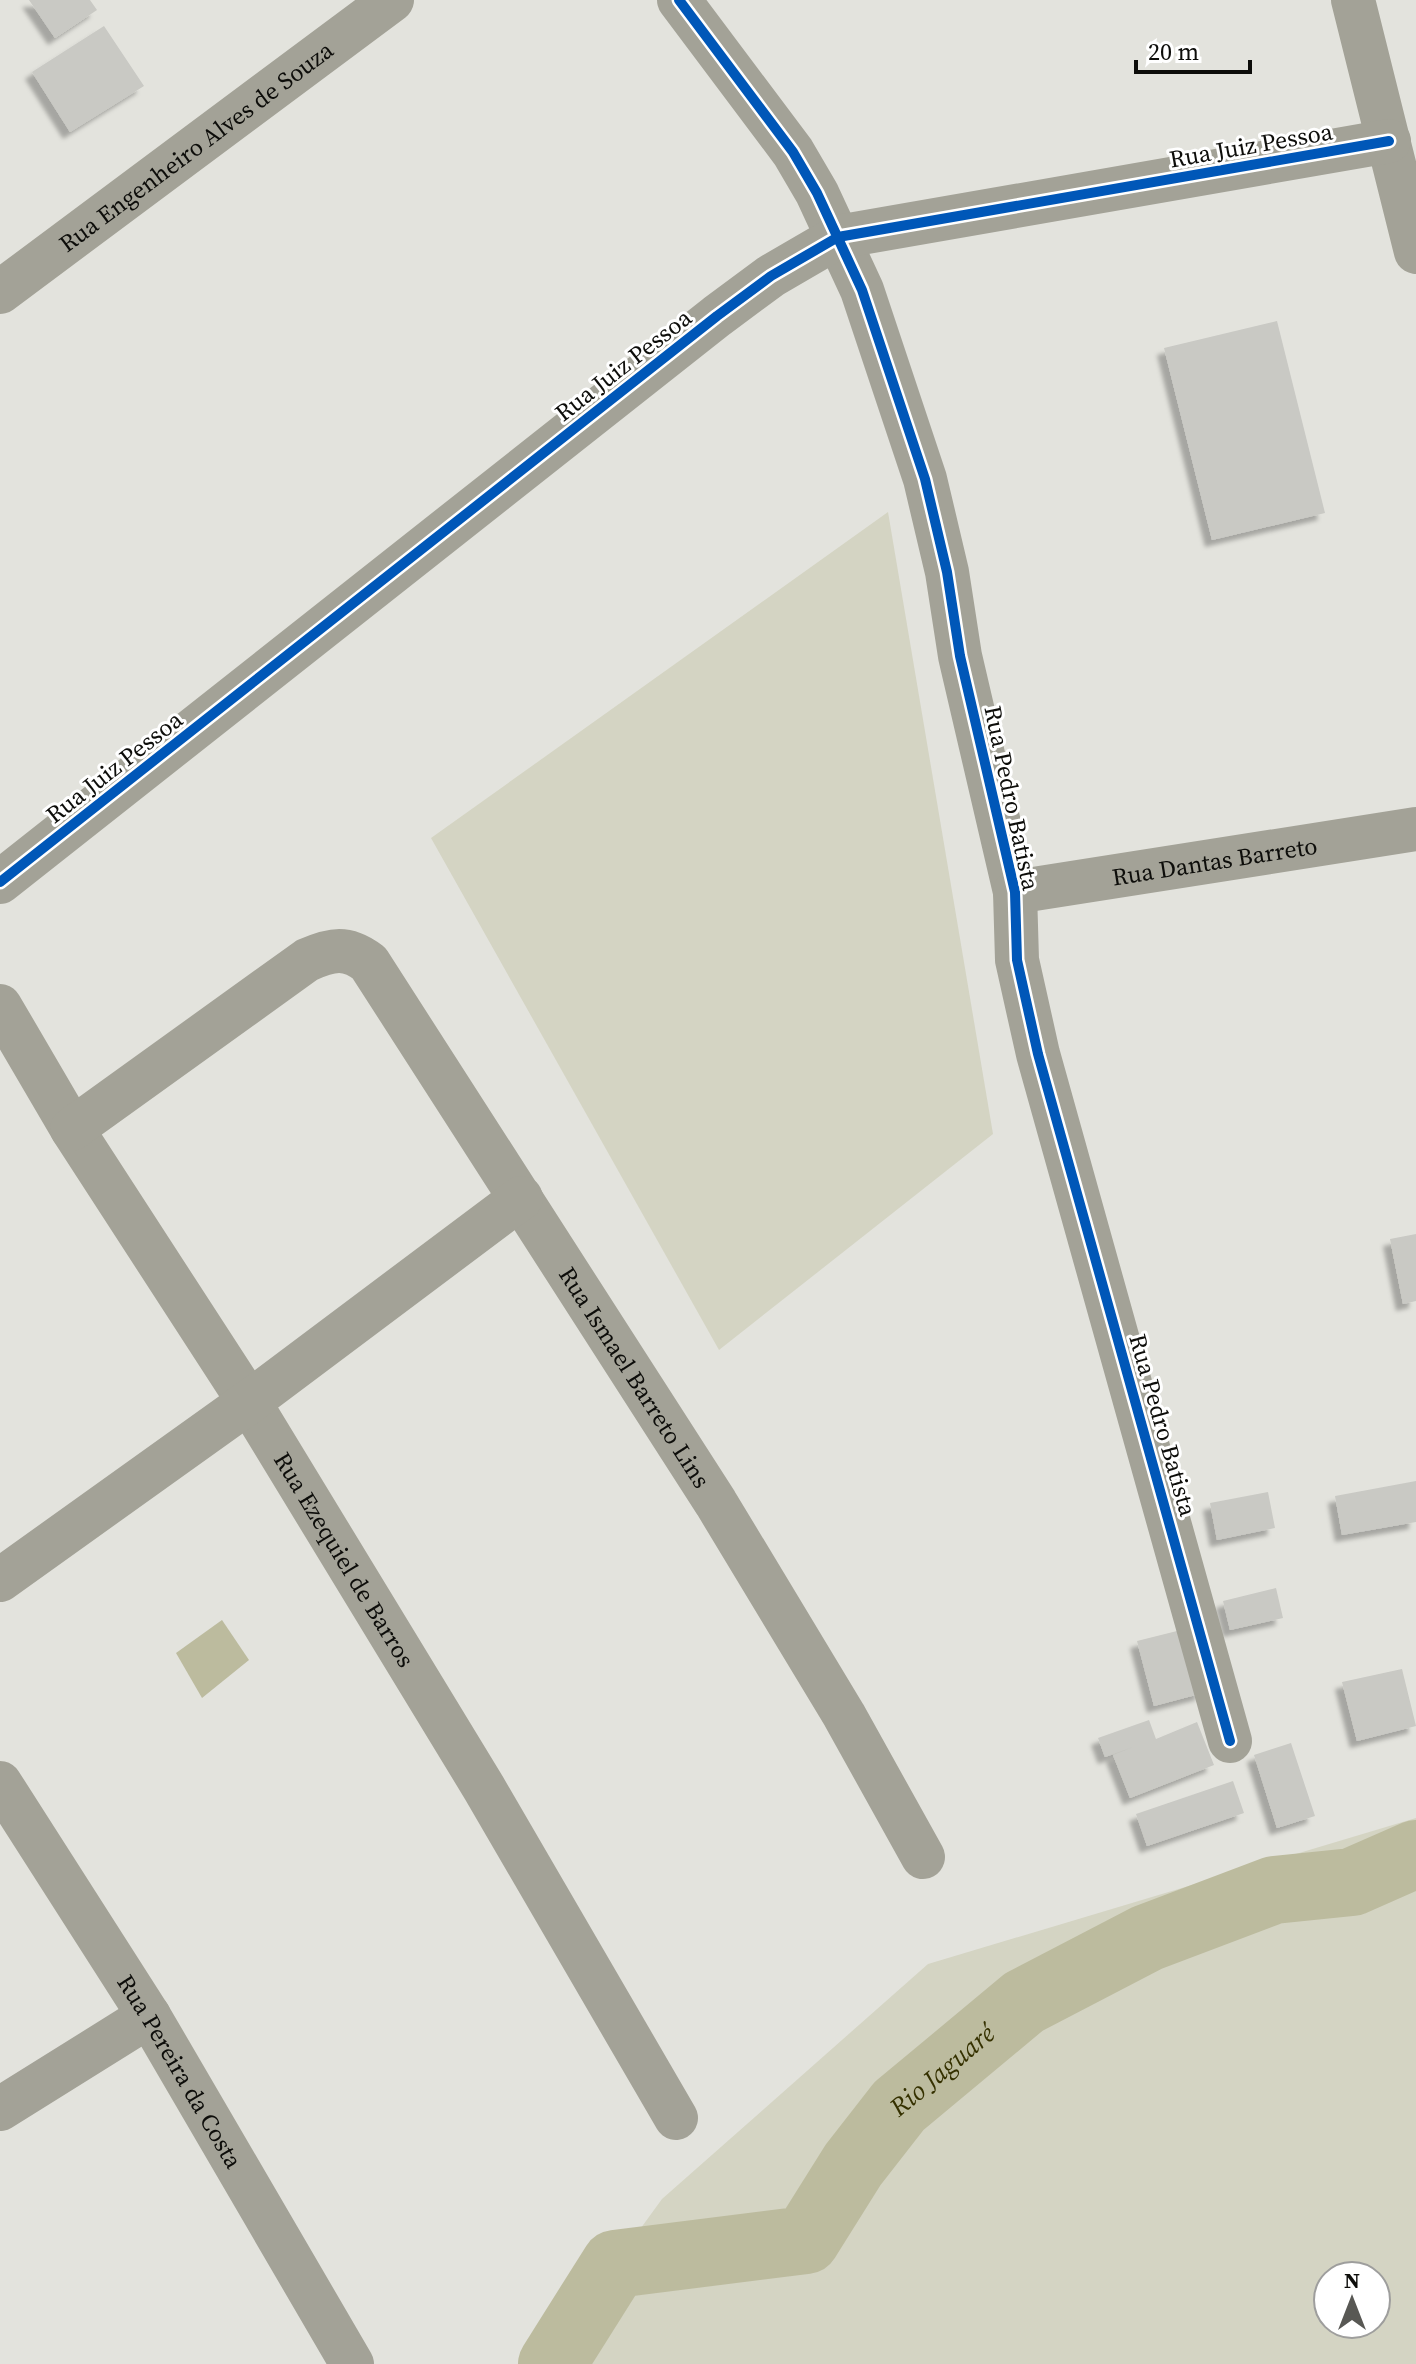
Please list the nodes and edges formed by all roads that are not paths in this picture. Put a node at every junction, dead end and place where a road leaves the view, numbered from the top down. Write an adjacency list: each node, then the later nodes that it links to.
1 (392, 0): 7 (street, Rua Engenheiro Alves de Souza)
2 (679, 0): 5 (street, Rua Pedro Batista)
3 (1353, 0): 4 (street)
4 (1389, 141): 5 (street, Rua Juiz Pessoa); 6 (street)
5 (838, 237): 9 (street, Rua Juiz Pessoa); 10 (street, Rua Pedro Batista)
6 (1416, 252)
7 (0, 292)
8 (1416, 829): 10 (street, Rua Dantas Barreto)
9 (0, 882)
10 (1015, 892): 16 (street, Rua Pedro Batista)
11 (0, 1006): 12 (street, Rua Ezequiel de Barros)
12 (72, 1129): 13 (street, Rua Ismael Barreto Lins); 14 (street, Rua Ezequiel de Barros)
13 (521, 1198): 14 (street); 18 (street, Rua Ismael Barreto Lins)
14 (249, 1402): 15 (street); 21 (street, Rua Ezequiel de Barros)
15 (0, 1580)
16 (1230, 1741)
17 (0, 1783): 19 (street, Rua Pereira da Costa)
18 (923, 1857)
19 (149, 2016): 20 (street); 22 (street, Rua Pereira da Costa)
20 (0, 2109)
21 (676, 2118)
22 (352, 2364)

